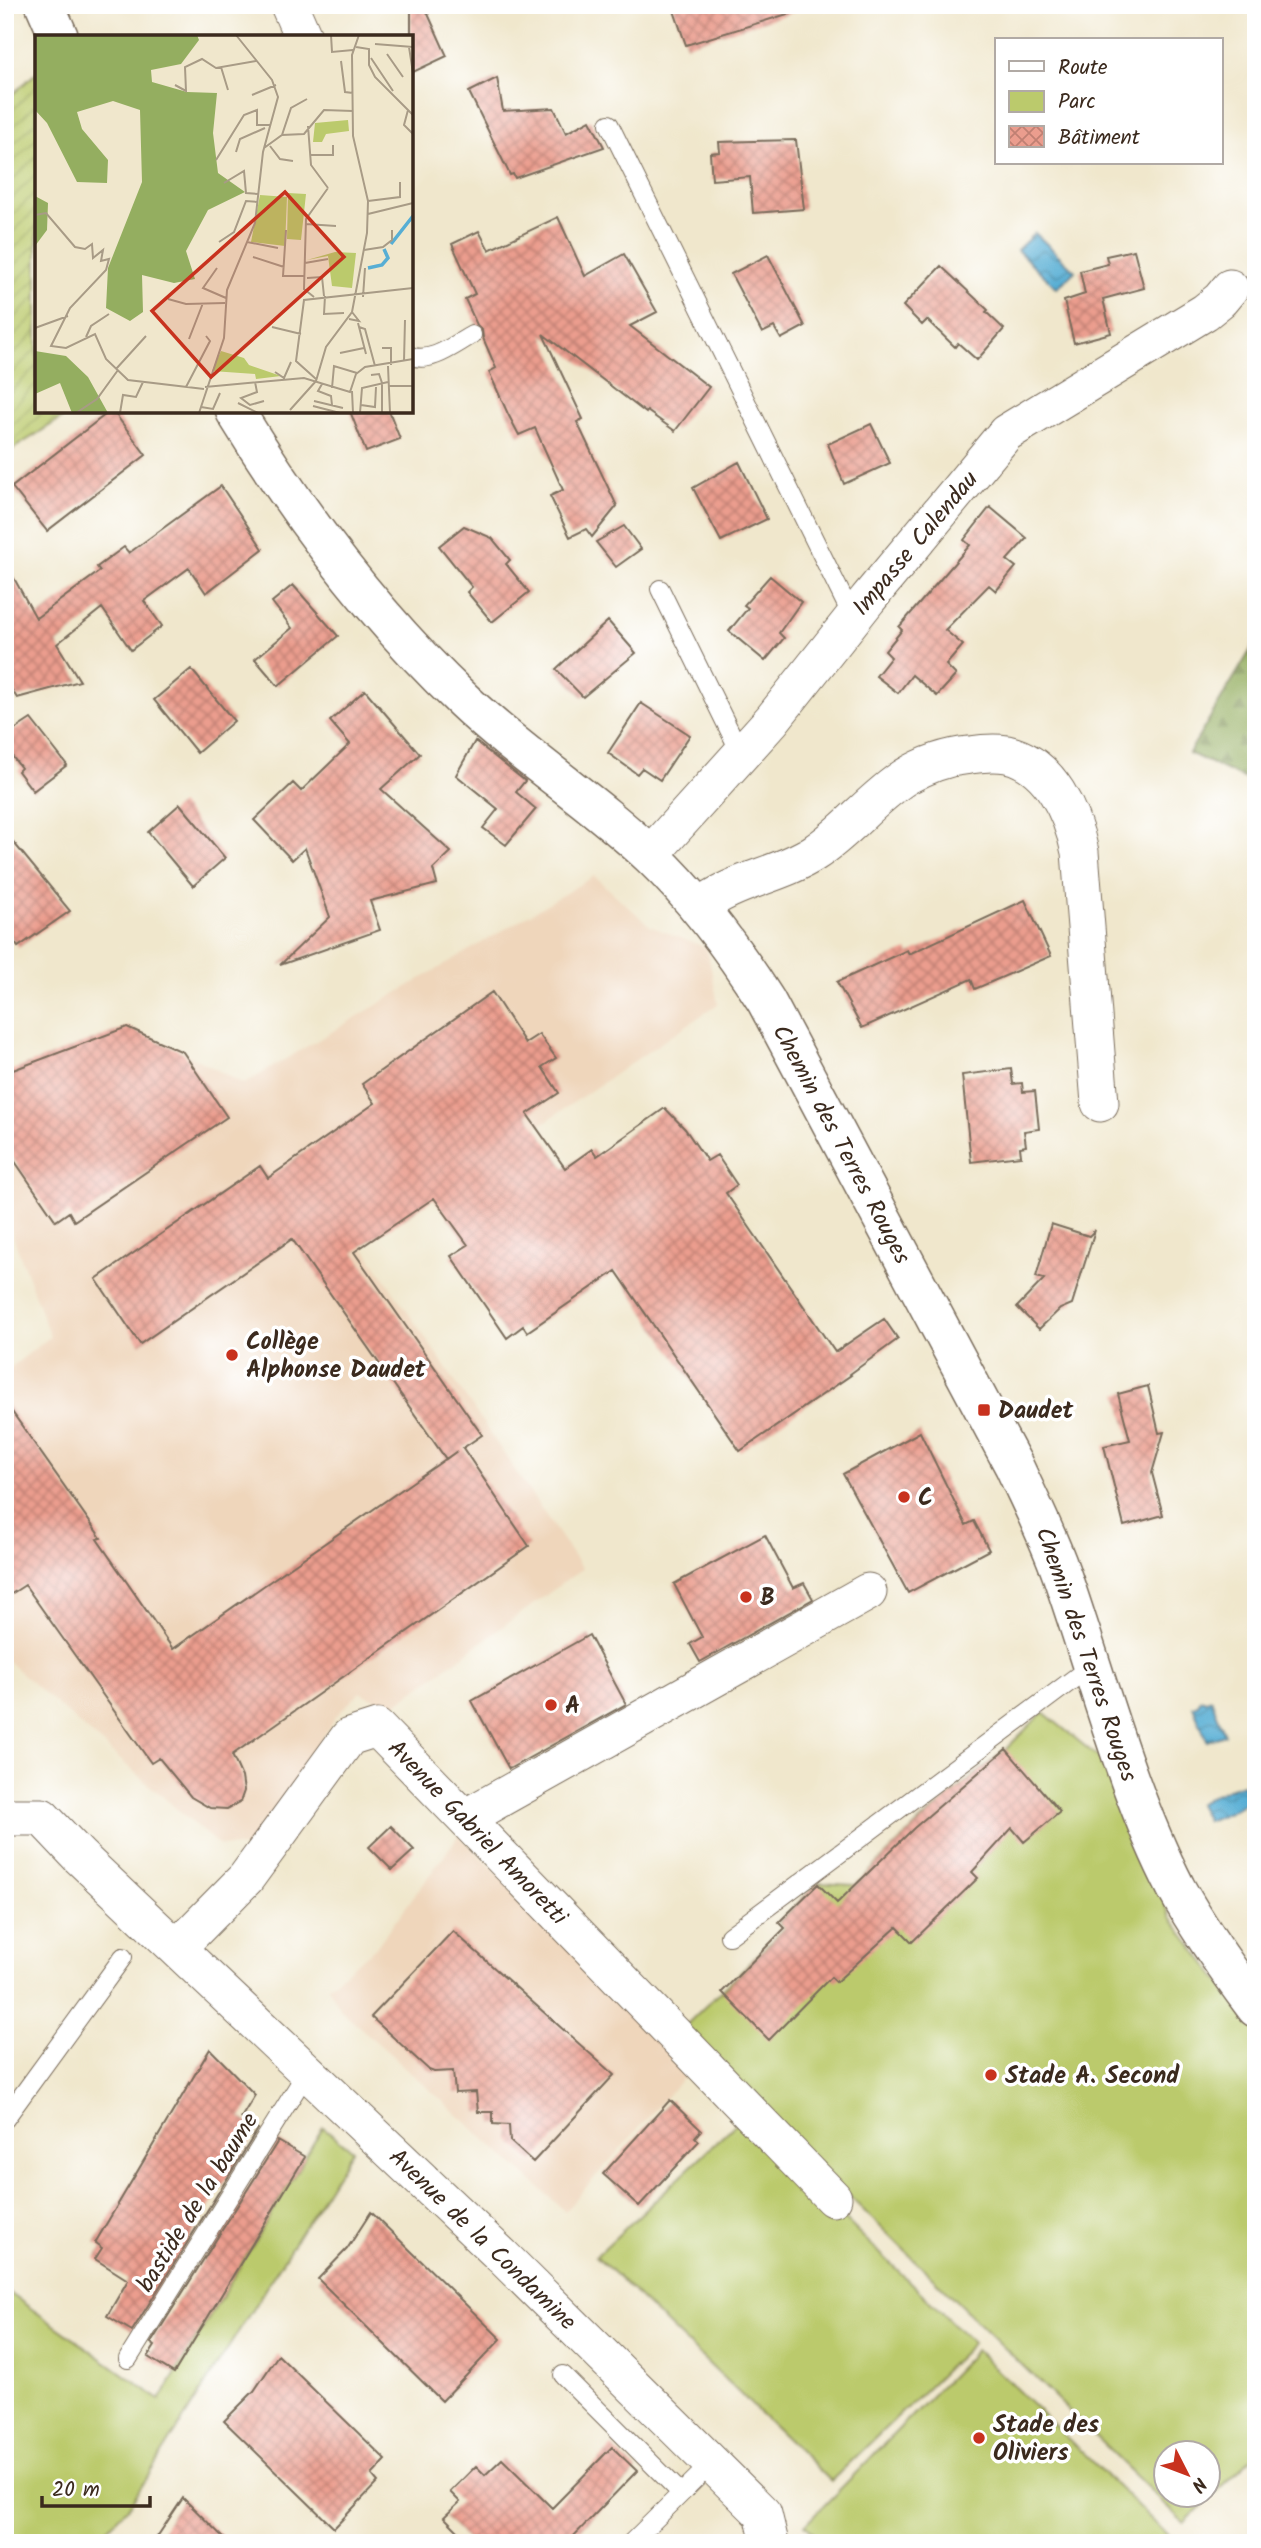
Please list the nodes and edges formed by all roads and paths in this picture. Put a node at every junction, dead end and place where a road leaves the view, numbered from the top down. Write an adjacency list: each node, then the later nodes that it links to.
1 (44, 5): 3 (main road)
2 (289, 5): 4 (street)
3 (58, 35)
4 (302, 35)
5 (608, 124): 11 (lane)
6 (1230, 288): 11 (street, Impasse Calendau)
7 (472, 335): 8 (lane)
8 (413, 357)
9 (236, 413): 13 (main road, Chemin des Terres Rouges)
10 (660, 589): 12 (lane)
11 (853, 618): 12 (street, Impasse Calendau)
12 (741, 754): 13 (street, Impasse Calendau)
13 (650, 855): 14 (main road, Chemin des Terres Rouges)
14 (699, 908): 15 (street); 17 (main road, Chemin des Terres Rouges)
15 (1100, 1102)
16 (868, 1592): 19 (street)
17 (1091, 1666): 20 (lane); 23 (main road, Chemin des Terres Rouges)
18 (5, 1817): 21 (street)
19 (465, 1818): 21 (street, Avenue Gabriel Amoretti); 26 (street, Avenue Gabriel Amoretti)
20 (729, 1936)
21 (177, 1948): 24 (street, Avenue de la Condamine)
22 (123, 1957): 25 (lane)
23 (1256, 2008)
24 (307, 2072): 27 (lane, bastide de la baume); 29 (street, Avenue de la Condamine)
25 (5, 2119)
26 (833, 2198)
27 (128, 2359)
28 (563, 2375): 30 (lane)
29 (712, 2463): 30 (lane); 32 (street, Avenue de la Condamine)
30 (681, 2493): 31 (lane)
31 (631, 2543)
32 (770, 2543)

